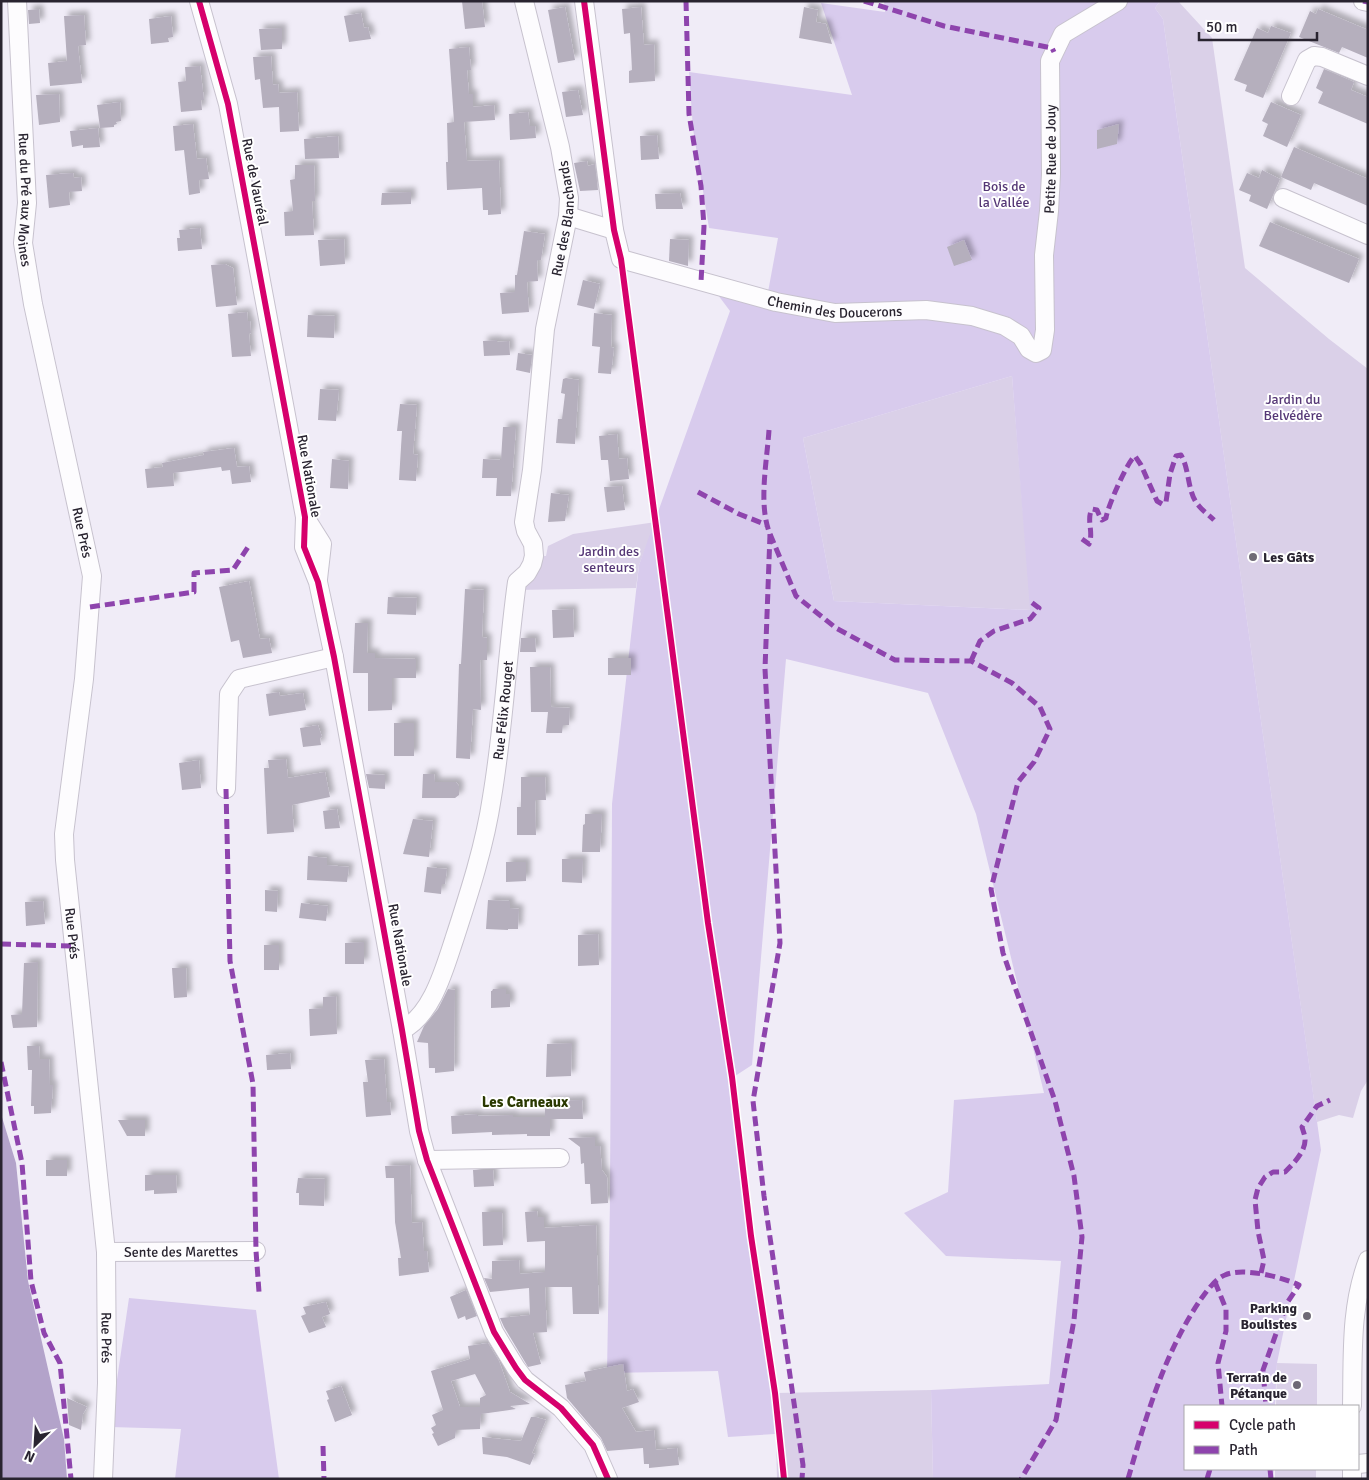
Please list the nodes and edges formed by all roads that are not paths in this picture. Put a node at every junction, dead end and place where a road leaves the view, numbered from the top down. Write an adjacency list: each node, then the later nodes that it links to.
1 (17, 1): 17 (street, Rue du Pré aux Moines)
2 (199, 1): 15 (street, Rue de Vauréal)
3 (524, 1): 11 (street, Rue des Blanchards)
4 (584, 1): 12 (street)
5 (1118, 1): 14 (street, Petite Rue de Jouy)
6 (1363, 1): 7 (street)
7 (1368, 2)
8 (1368, 76): 9 (street)
9 (1290, 96)
10 (1283, 198): 13 (street)
11 (568, 216): 12 (street, Rue des Blanchards); 16 (street, Rue des Blanchards)
12 (614, 230): 14 (street, Chemin des Doucerons)
13 (1368, 235)
14 (1042, 350)
15 (277, 370): 18 (street, Rue Nationale)
16 (540, 378): 20 (street, Rue Félix Rouget)
17 (53, 394): 24 (street, Rue Prés)
18 (334, 657): 19 (street); 20 (street, Rue Nationale)
19 (226, 789)
20 (402, 1030): 22 (street, Rue Nationale)
21 (560, 1158): 22 (street)
22 (427, 1160): 27 (street, Rue Nationale)
23 (256, 1250): 24 (street, Sente des Marettes)
24 (106, 1252): 28 (street, Rue Prés)
25 (1368, 1260): 26 (street)
26 (1352, 1405)
27 (607, 1478)
28 (102, 1479)

